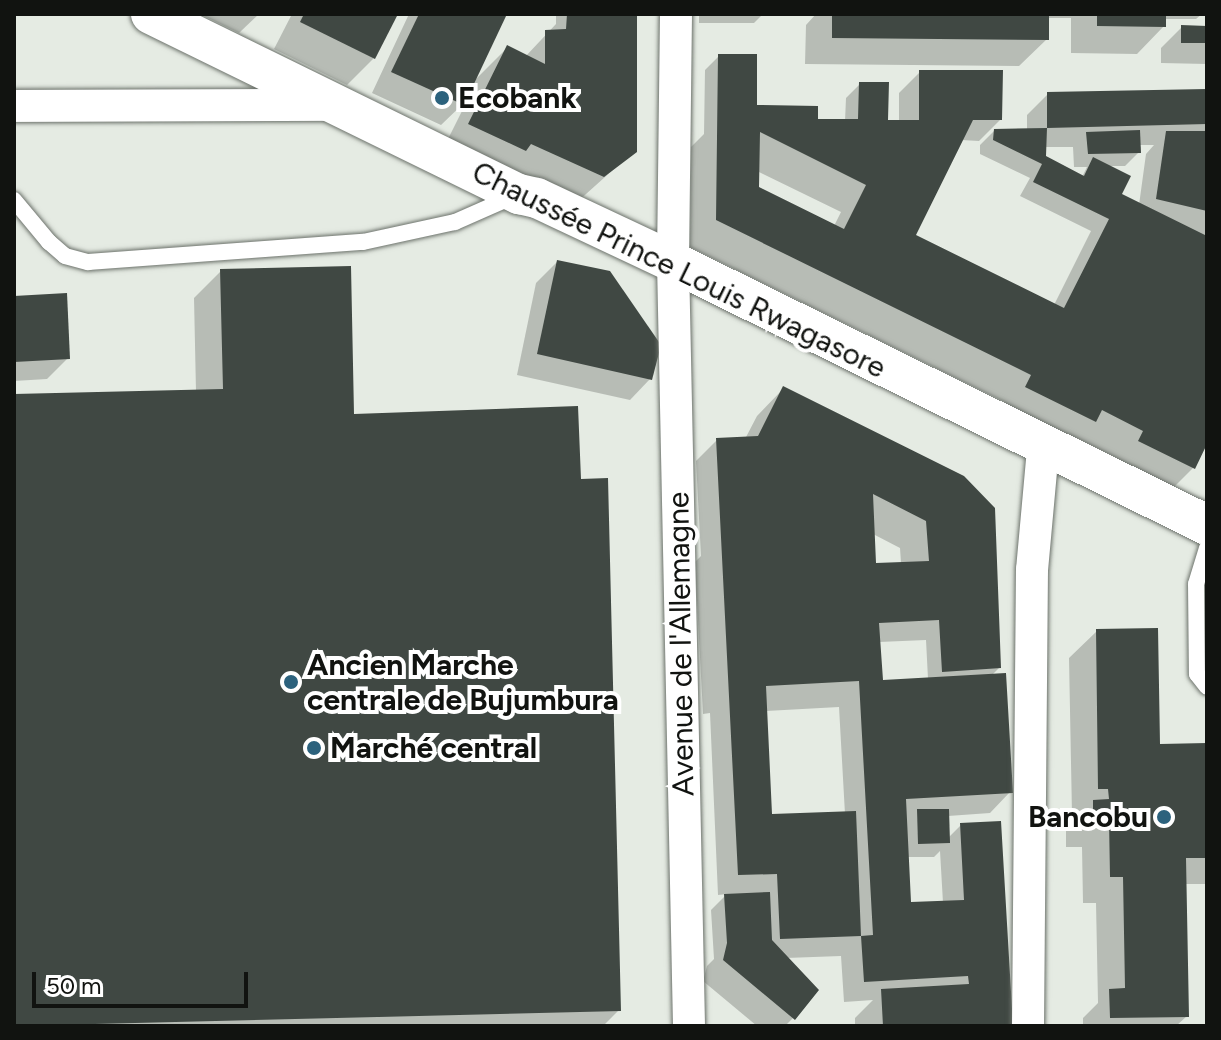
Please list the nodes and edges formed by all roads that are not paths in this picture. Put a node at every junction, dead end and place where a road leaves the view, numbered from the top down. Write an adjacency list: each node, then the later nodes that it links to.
1 (151, 14): 3 (street, Chaussée Prince Louis Rwagasore)
2 (676, 14): 7 (street, Avenue de l'Allemagne)
3 (335, 105): 4 (street); 5 (street, Chaussée Prince Louis Rwagasore)
4 (14, 106)
5 (519, 194): 6 (lane); 7 (street, Chaussée Prince Louis Rwagasore)
6 (14, 200)
7 (673, 262): 8 (street, Chaussée Prince Louis Rwagasore); 12 (street, Avenue de l'Allemagne)
8 (1043, 448): 9 (street, Chaussée Prince Louis Rwagasore); 13 (street)
9 (1207, 525)
10 (1207, 548): 11 (lane)
11 (1207, 687)
12 (689, 1026)
13 (1028, 1026)

